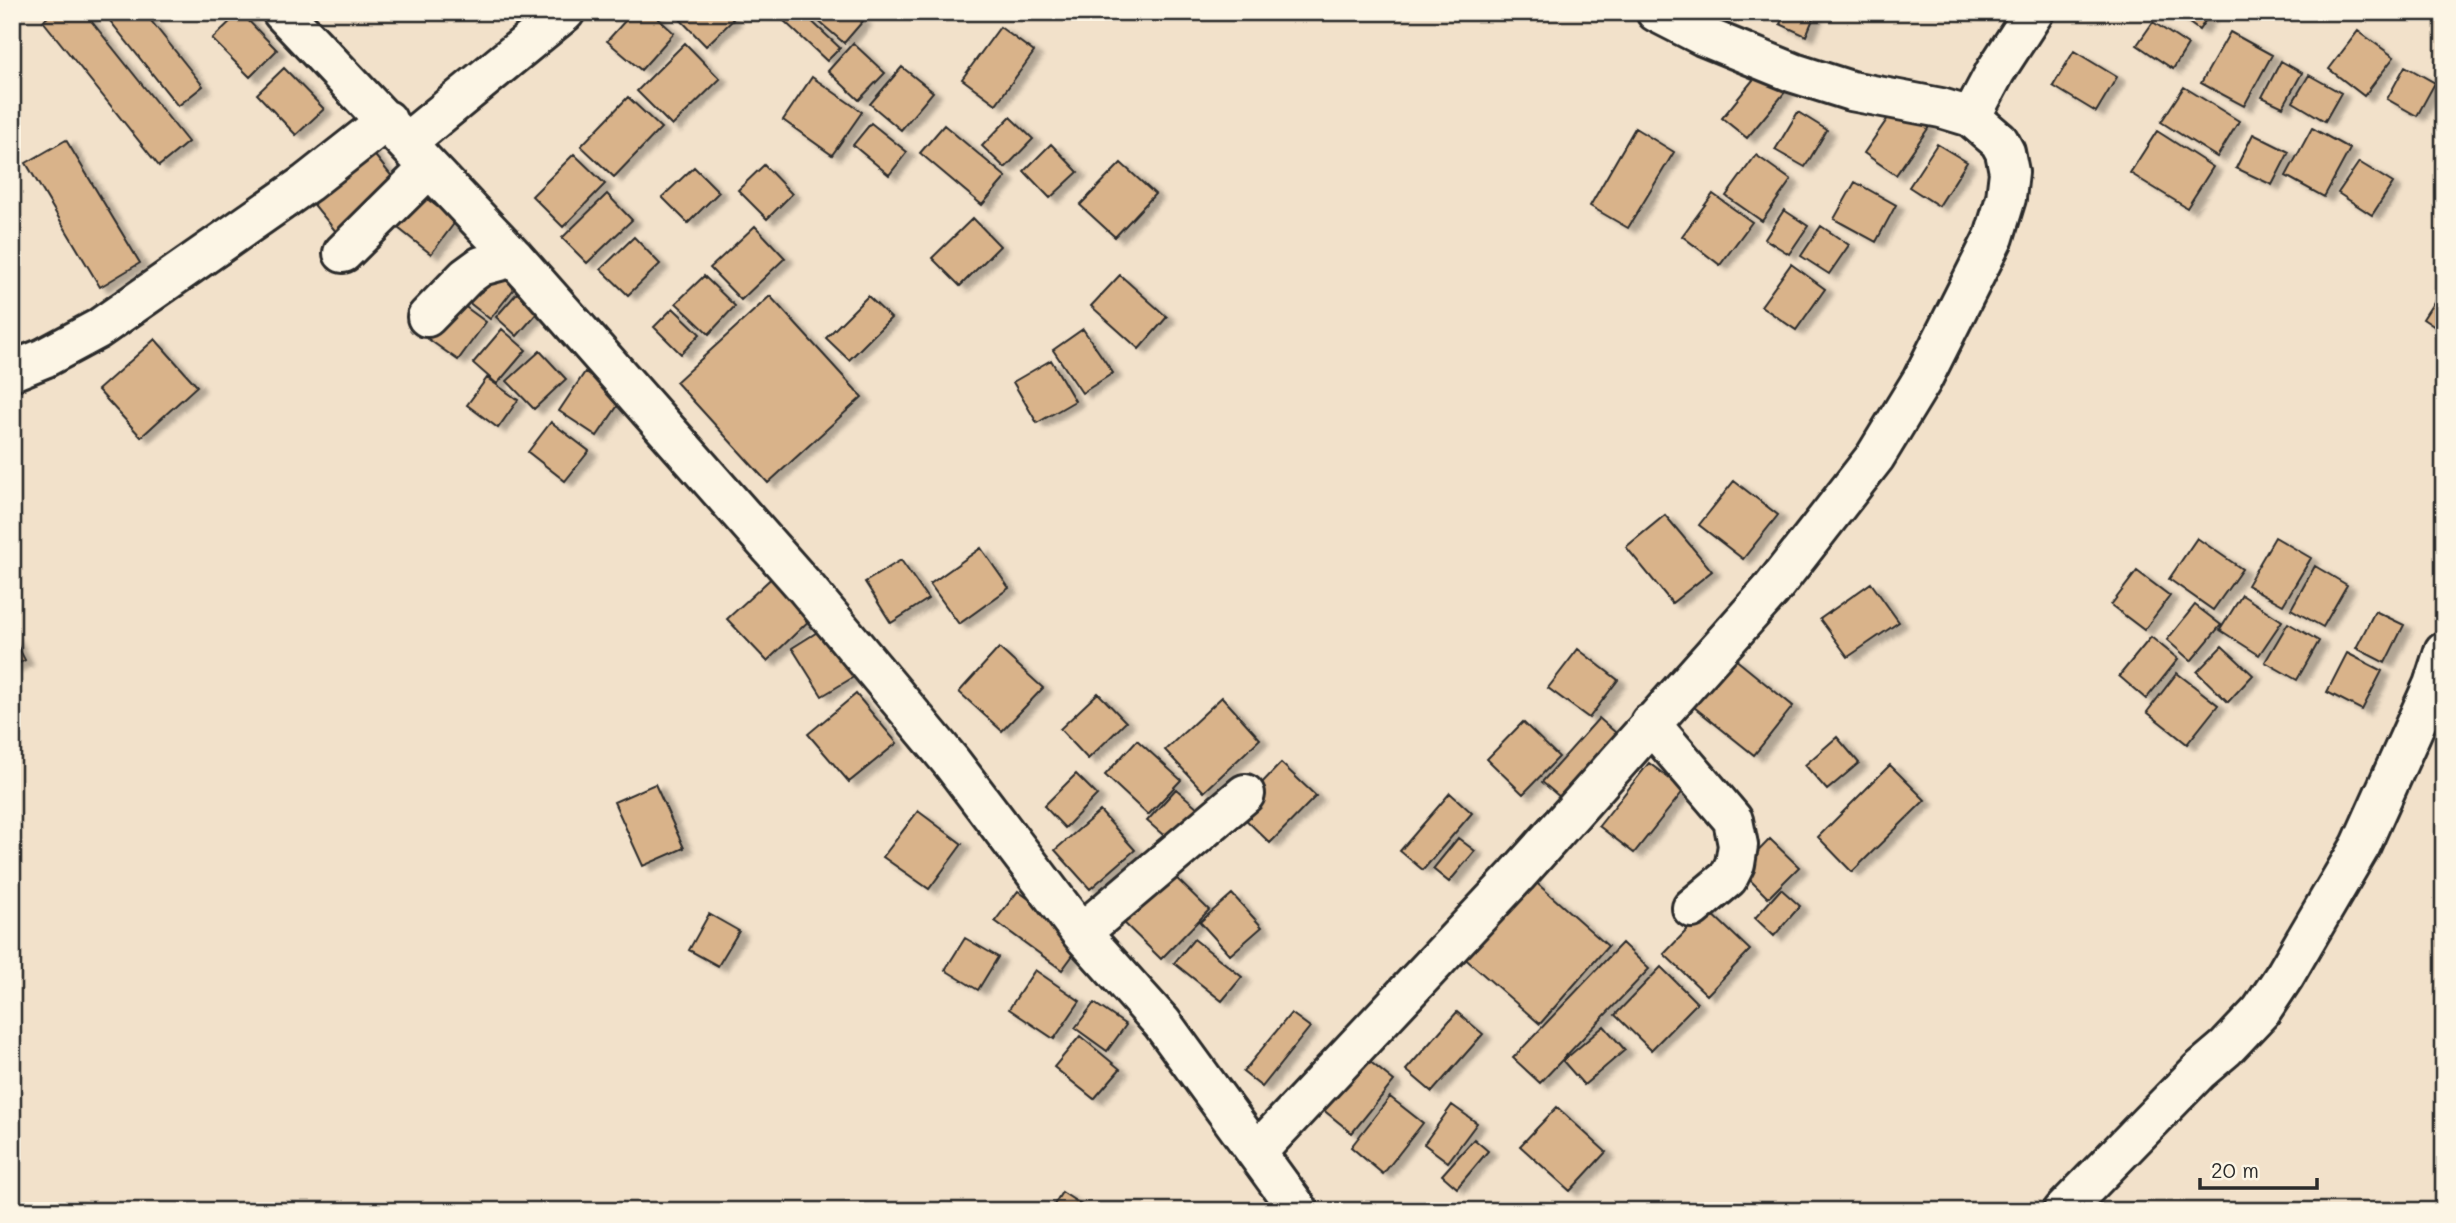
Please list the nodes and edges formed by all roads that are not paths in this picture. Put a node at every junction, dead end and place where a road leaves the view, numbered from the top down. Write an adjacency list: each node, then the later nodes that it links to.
1 (282, 12): 6 (street)
2 (565, 12): 6 (street)
3 (1656, 12): 5 (street)
4 (2034, 12): 5 (street)
5 (1971, 117): 12 (street)
6 (407, 143): 7 (street); 8 (street); 10 (street)
7 (344, 253)
8 (514, 257): 9 (street); 15 (street)
9 (427, 317)
10 (12, 371)
11 (2444, 651): 18 (street)
12 (1650, 723): 14 (street); 16 (street)
13 (1245, 794): 15 (street)
14 (1692, 908)
15 (1081, 933): 16 (street)
16 (1257, 1152): 17 (street)
17 (1282, 1203)
18 (2063, 1211)

